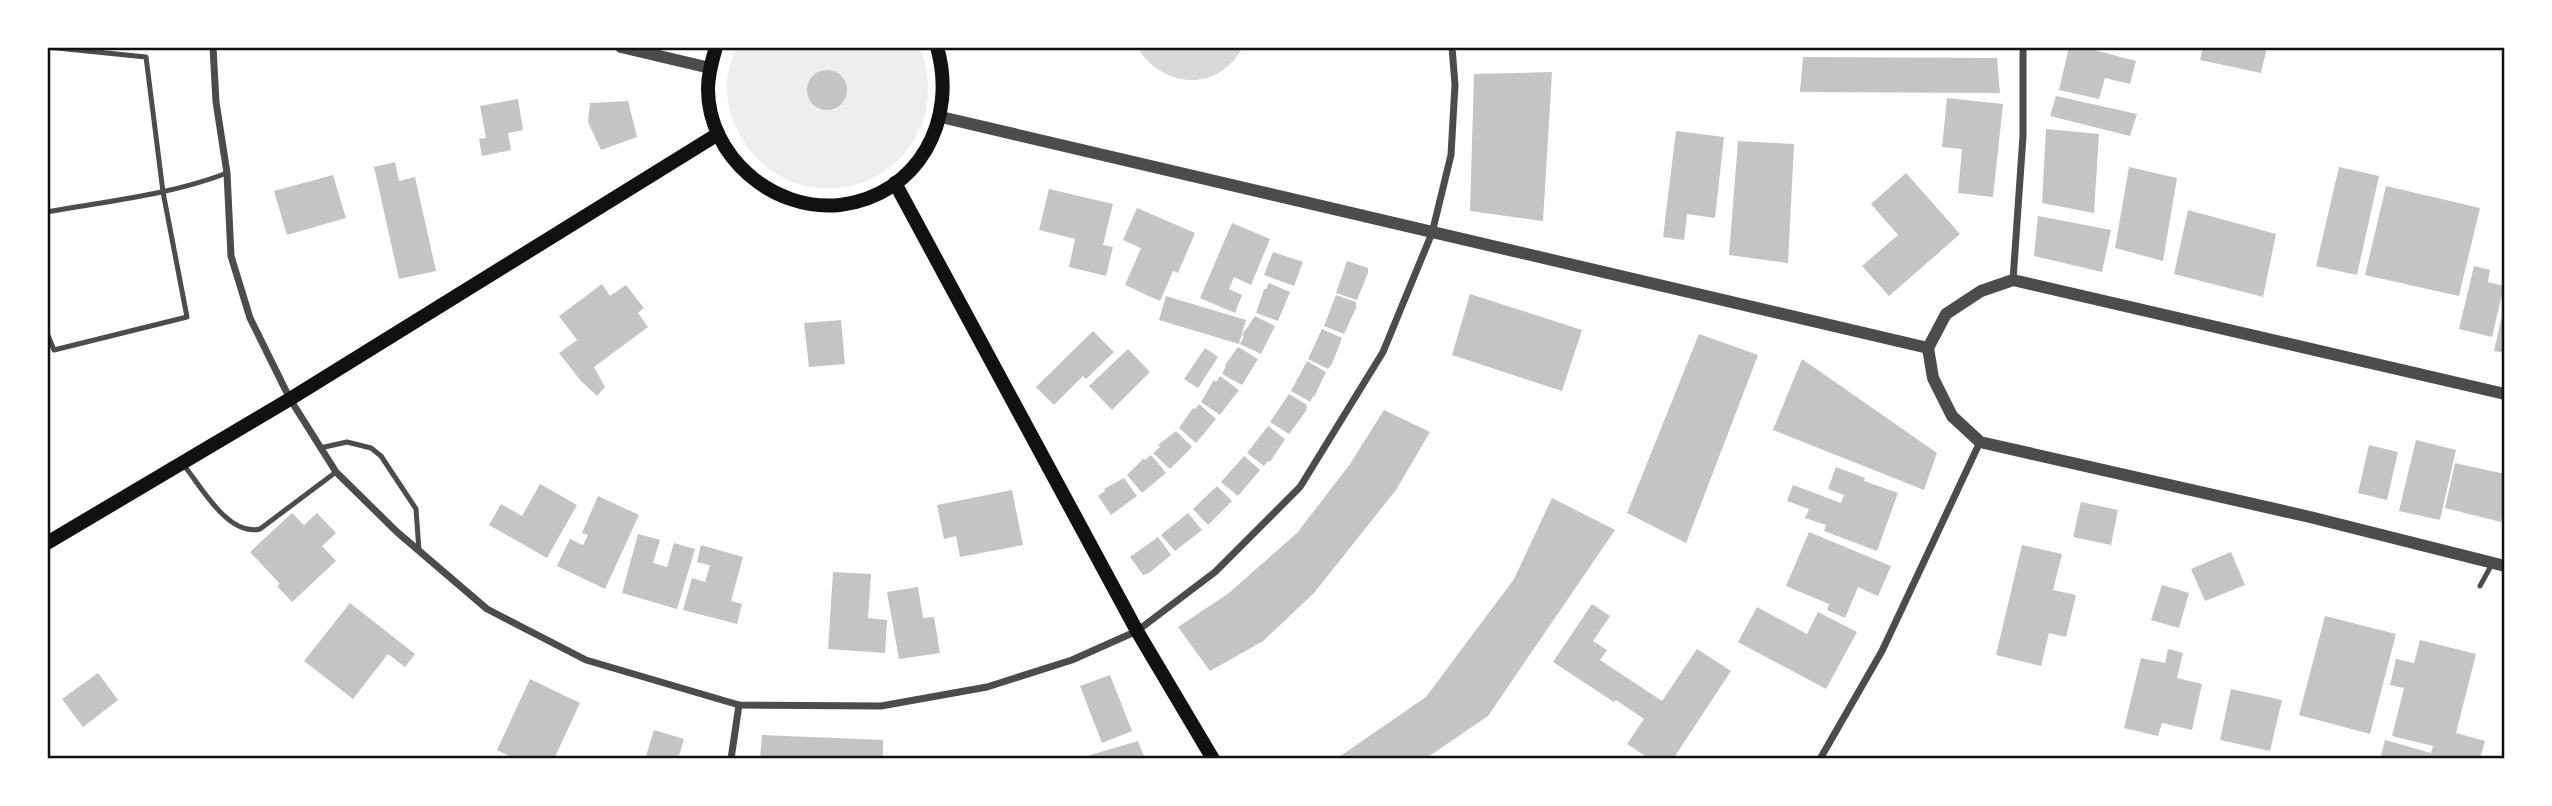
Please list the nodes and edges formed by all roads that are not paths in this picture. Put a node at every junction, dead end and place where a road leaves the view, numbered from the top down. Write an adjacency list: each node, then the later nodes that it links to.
1 (47, 47): 13 (lane)
2 (213, 47): 11 (street)
3 (621, 47): 8 (street)
4 (716, 47): 8 (main road)
5 (937, 47): 9 (main road)
6 (1451, 47): 15 (street)
7 (2023, 47): 16 (street)
8 (710, 68): 10 (main road)
9 (941, 117): 12 (main road); 15 (street)
10 (718, 134): 12 (main road); 20 (main road)
11 (227, 173): 13 (lane); 20 (street)
12 (895, 183): 29 (main road)
13 (163, 192): 14 (lane); 17 (lane)
14 (47, 212)
15 (1432, 233): 18 (street); 29 (street)
16 (2013, 280): 18 (street); 19 (street)
17 (47, 333)
18 (1928, 348): 21 (street)
19 (2505, 394)
20 (290, 399): 22 (street); 23 (main road)
21 (1980, 442): 27 (street); 33 (street)
22 (320, 448): 24 (street); 26 (lane)
23 (183, 464): 24 (lane); 25 (main road)
24 (336, 472): 26 (street)
25 (47, 543)
26 (419, 551): 30 (street)
27 (2501, 562): 28 (lane)
28 (2480, 586)
29 (1137, 631): 30 (street); 32 (main road)
30 (739, 705): 31 (street)
31 (731, 759)
32 (1213, 759)
33 (1820, 759)

